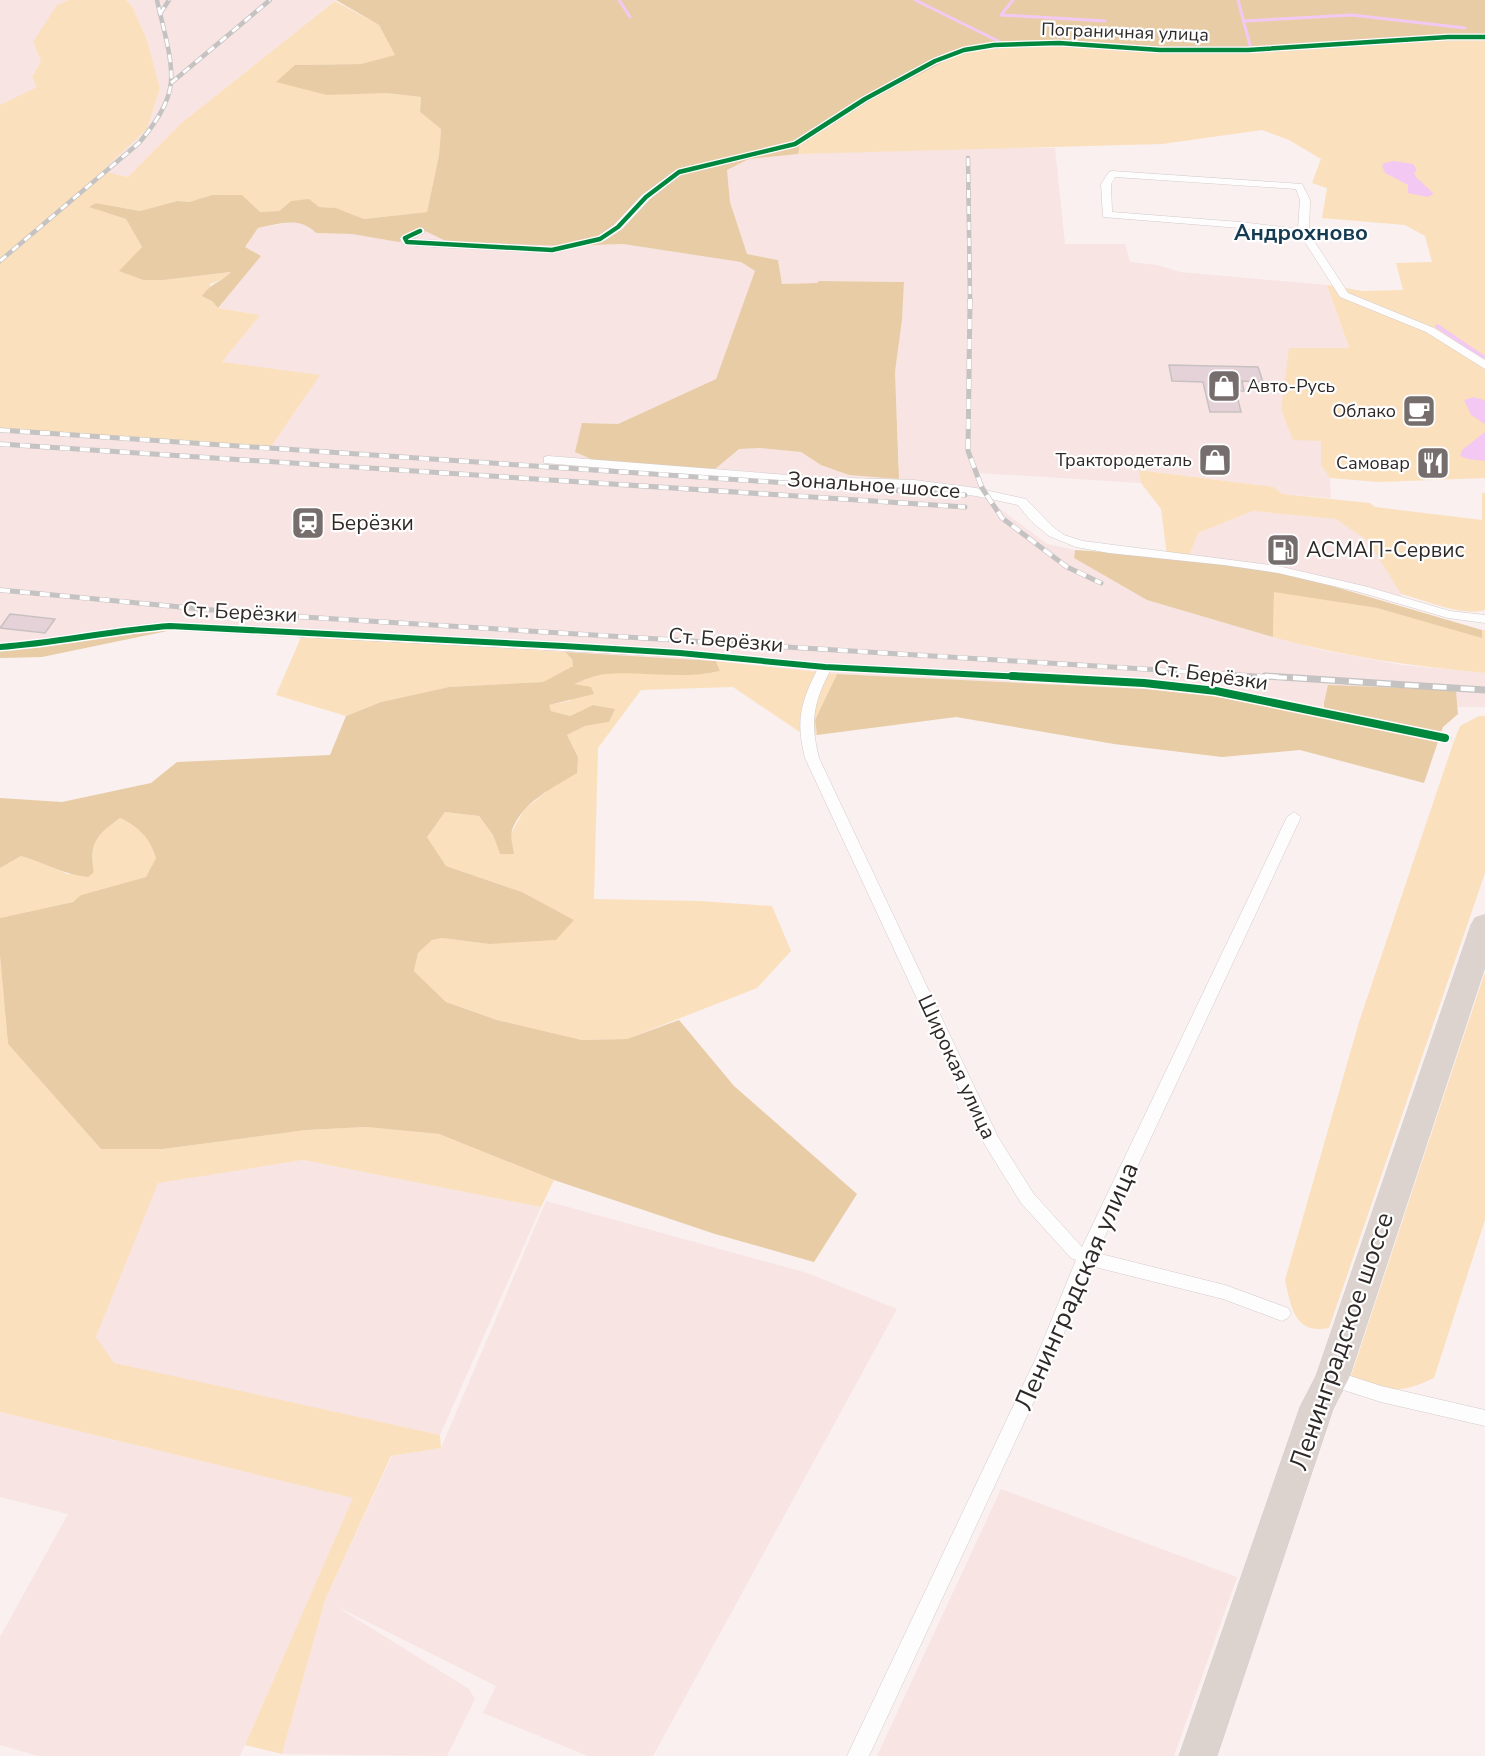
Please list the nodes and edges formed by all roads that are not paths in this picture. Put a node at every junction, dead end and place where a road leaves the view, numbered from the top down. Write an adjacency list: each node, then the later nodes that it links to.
1 (1485, 37): 2 (street, Пограничная улица)
2 (420, 231)
3 (1304, 233): 3 (street); 4 (street)
4 (1485, 366)
5 (548, 460): 6 (street, Зональное шоссе)
6 (1485, 619)
7 (0, 647): 8 (street, Ст. Берёзки)
8 (825, 667): 9 (street, Ст. Берёзки); 12 (street, Широкая улица)
9 (1445, 738)
10 (1294, 817): 12 (street, Ленинградская улица)
11 (1485, 925): 14 (highway, Ленинградское шоссе)
12 (1086, 1257): 13 (street, Широкая улица); 16 (street, Ленинградская улица)
13 (1282, 1313)
14 (1332, 1378): 15 (street); 17 (highway, Ленинградское шоссе)
15 (1485, 1418)
16 (858, 1756)
17 (1198, 1756)

